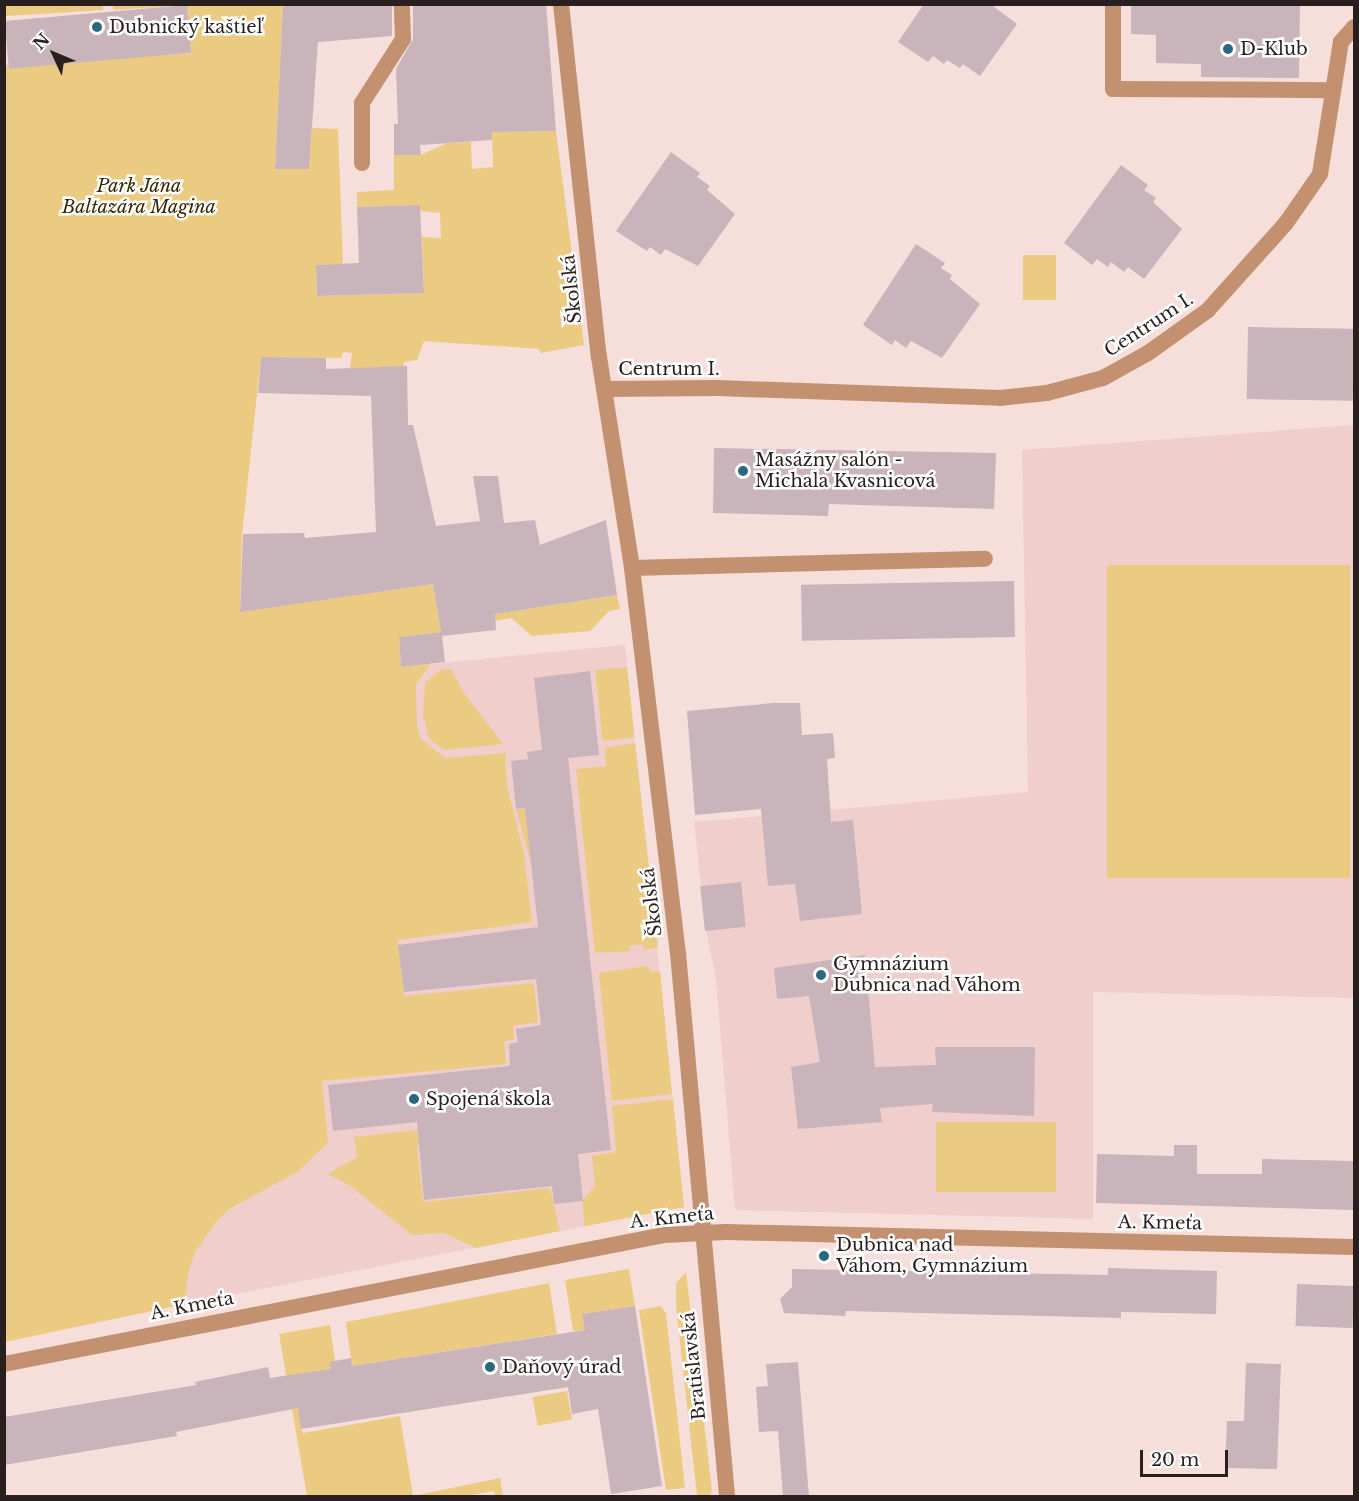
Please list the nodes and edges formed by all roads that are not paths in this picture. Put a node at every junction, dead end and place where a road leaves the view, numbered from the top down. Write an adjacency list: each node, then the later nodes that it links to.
1 (402, 4): 6 (street)
2 (561, 4): 7 (street, Školská)
3 (1113, 4): 5 (street)
4 (1354, 27): 5 (street, Centrum I.)
5 (1333, 90): 7 (street, Centrum I.)
6 (362, 163)
7 (604, 389): 9 (street, Školská)
8 (985, 559): 9 (street)
9 (632, 567): 10 (street, Školská)
10 (701, 1232): 11 (street, A. Kmeťa); 12 (street, A. Kmeťa); 13 (street, Bratislavská)
11 (1354, 1247)
12 (4, 1364)
13 (727, 1497)

